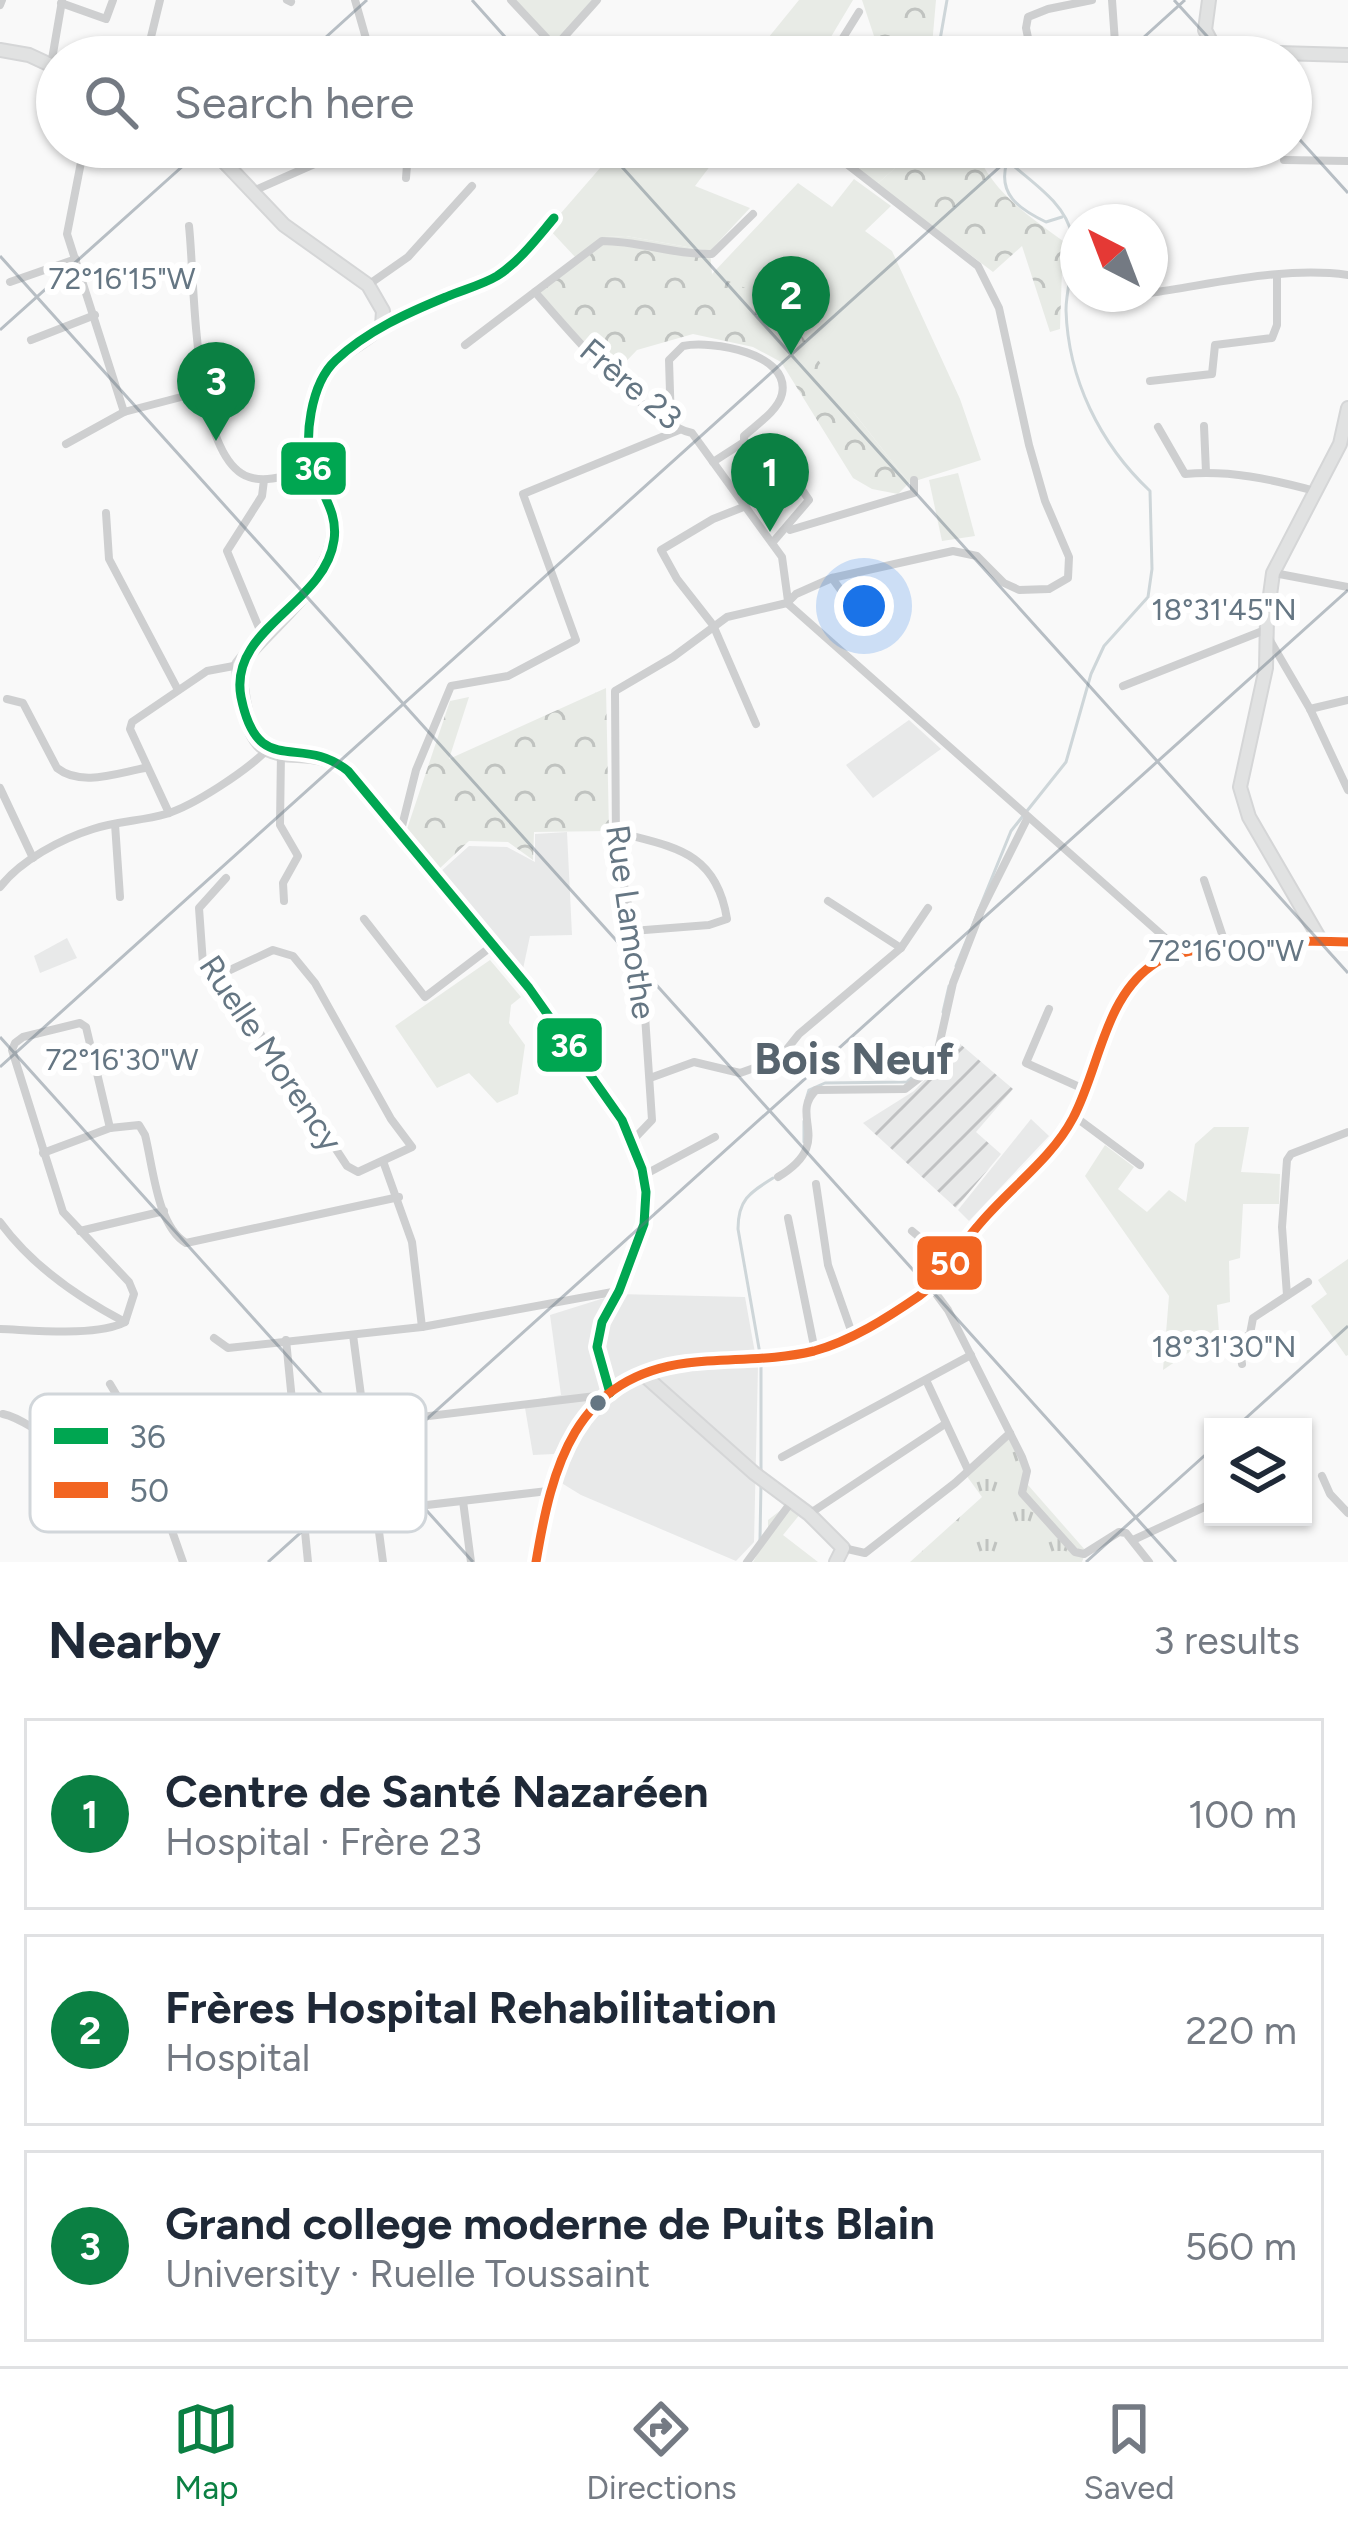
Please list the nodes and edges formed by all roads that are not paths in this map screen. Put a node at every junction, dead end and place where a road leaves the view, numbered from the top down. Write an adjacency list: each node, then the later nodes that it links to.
1 (113, 0): 9 (street)
2 (160, 0): 13 (street)
3 (355, 0): 14 (street)
4 (511, 0): 15 (street)
5 (597, 0): 16 (street)
6 (1092, 0): 10 (street)
7 (1112, 0): 19 (street)
8 (1209, 0): 20 (street)
9 (62, 1): 12 (street)
10 (1047, 4): 18 (street)
11 (859, 12): 17 (street)
12 (58, 36)
13 (151, 36)
14 (365, 36)
15 (545, 36)
16 (565, 36)
17 (844, 36)
18 (1028, 36)
19 (1115, 36)
20 (1207, 36)
21 (0, 50): 24 (street)
22 (1312, 55): 23 (street)
23 (1348, 56)
24 (36, 58)
25 (1312, 160): 26 (street)
26 (1348, 161)
27 (79, 168): 38 (street)
28 (231, 168): 34 (street)
29 (305, 168): 34 (street)
30 (406, 168): 32 (street)
31 (852, 168): 70 (street, Rue Lamothe)
32 (406, 178)
33 (472, 186): 42 (street)
34 (253, 191): 42 (street)
35 (753, 214): 44 (street)
36 (554, 218): 46 (street)
37 (189, 226): 50 (street)
38 (76, 260): 41 (street); 45 (street)
39 (1277, 275): 40 (street); 43 (street); 49 (street)
40 (1348, 275)
41 (10, 282)
42 (368, 285): 46 (street)
43 (1168, 290)
44 (535, 292): 48 (street); 55 (street, Frère 23)
45 (95, 315): 47 (street); 52 (street)
46 (382, 326): 60 (street)
47 (31, 340)
48 (465, 345)
49 (1150, 381)
50 (204, 391): 52 (street); 62 (street)
51 (1348, 408): 58 (street)
52 (124, 412): 57 (street)
53 (1204, 426): 61 (street)
54 (1158, 427): 61 (street)
55 (675, 428): 56 (street); 59 (street, Frère 23); 91 (street)
56 (744, 442): 59 (street); 67 (street)
57 (67, 444)
58 (1344, 444): 64 (street)
59 (713, 462): 65 (street, Frère 23)
60 (312, 469): 62 (street); 76 (street)
61 (1206, 472): 64 (street)
62 (264, 480): 76 (street)
63 (914, 480): 67 (street)
64 (1315, 491): 69 (street)
65 (746, 506): 68 (street, Frère 23); 74 (street)
66 (106, 513): 79 (street)
67 (787, 527): 68 (street)
68 (773, 542): 72 (street, Frère 23)
69 (1273, 573): 71 (street); 75 (street)
70 (832, 578): 72 (street, Rue Lamothe); 73 (street)
71 (1348, 587)
72 (788, 603): 74 (street, Rue Lamothe); 89 (street)
73 (861, 618)
74 (713, 625): 83 (street); 92 (street, Rue Lamothe)
75 (1267, 632): 78 (street); 82 (street); 103 (street)
76 (262, 635): 77 (street)
77 (239, 665): 79 (street); 84 (street)
78 (1123, 686)
79 (178, 690): 85 (street)
80 (7, 699): 85 (street)
81 (1348, 700): 82 (street)
82 (1310, 709): 87 (street)
83 (756, 724)
84 (274, 750): 88 (street); 91 (street); 98 (street)
85 (145, 767): 88 (street)
86 (0, 788): 93 (street)
87 (1348, 788)
88 (169, 813): 90 (street)
89 (1028, 817): 108 (street); 122 (street)
90 (115, 824): 93 (street); 97 (street)
91 (400, 830): 105 (street)
92 (617, 832): 102 (street, Rue Lamothe); 102 (street)
93 (33, 858): 96 (street)
94 (226, 878): 109 (street, Ruelle Morency)
95 (1204, 880): 106 (street)
96 (0, 886)
97 (121, 898)
98 (284, 901)
99 (828, 901): 107 (street)
100 (928, 908): 107 (street)
101 (364, 919): 105 (street)
102 (632, 931): 111 (street, Rue Lamothe)
103 (1321, 941): 104 (street); 106 (street)
104 (1348, 942)
105 (494, 945): 117 (street)
106 (1226, 947): 108 (street)
107 (901, 948): 111 (street)
108 (1177, 954): 112 (street)
109 (215, 976): 119 (street, Ruelle Morency); 119 (street, Ruelle Morency)
110 (1048, 1009): 112 (street)
111 (650, 1078): 117 (street, Rue Lamothe)
112 (1086, 1090): 113 (street)
113 (1074, 1116): 120 (street); 130 (street)
114 (110, 1128): 118 (street); 118 (street); 125 (street)
115 (1348, 1132): 134 (street)
116 (715, 1137): 121 (street)
117 (631, 1142): 121 (street)
118 (44, 1153): 128 (street)
119 (383, 1160): 124 (street)
120 (1140, 1165)
121 (643, 1176): 133 (street)
122 (778, 1178)
123 (816, 1184): 139 (street)
124 (399, 1197): 125 (street); 136 (street)
125 (164, 1210): 128 (street)
126 (788, 1218): 142 (street)
127 (0, 1222): 135 (street)
128 (80, 1231): 135 (street)
129 (912, 1231): 130 (street)
130 (950, 1263): 132 (street)
131 (1308, 1282): 134 (street)
132 (931, 1287): 139 (street); 143 (street)
133 (620, 1291): 136 (street); 151 (street)
134 (1287, 1294): 144 (street)
135 (125, 1322): 137 (street)
136 (422, 1327): 138 (street)
137 (0, 1329)
138 (353, 1335): 141 (street); 150 (street)
139 (853, 1336): 142 (street)
140 (214, 1338): 141 (street)
141 (286, 1340): 149 (street)
142 (815, 1351): 145 (street)
143 (971, 1355): 146 (street); 156 (street)
144 (1242, 1364)
145 (645, 1376): 151 (street); 162 (street)
146 (926, 1380): 154 (street); 157 (street)
147 (110, 1384): 148 (street)
148 (117, 1394)
149 (292, 1394)
150 (362, 1394)
151 (609, 1395): 153 (street); 160 (street)
152 (3, 1414): 155 (street)
153 (426, 1414)
154 (945, 1424): 158 (street); 166 (street)
155 (30, 1425)
156 (1010, 1433): 158 (street); 170 (street)
157 (782, 1457)
158 (968, 1470): 171 (street)
159 (1322, 1476): 165 (street)
160 (548, 1491): 161 (street); 176 (street)
161 (464, 1502): 163 (street); 175 (street)
162 (792, 1502): 166 (street); 177 (street)
163 (426, 1506)
164 (1204, 1507): 170 (street)
165 (1348, 1513)
166 (809, 1514): 171 (street)
167 (172, 1532): 172 (street)
168 (307, 1532): 173 (street)
169 (379, 1532): 174 (street)
170 (1132, 1540): 179 (street)
171 (843, 1548): 178 (street)
172 (183, 1562)
173 (308, 1562)
174 (383, 1562)
175 (471, 1562)
176 (536, 1562)
177 (747, 1562)
178 (836, 1562)
179 (1149, 1562)

